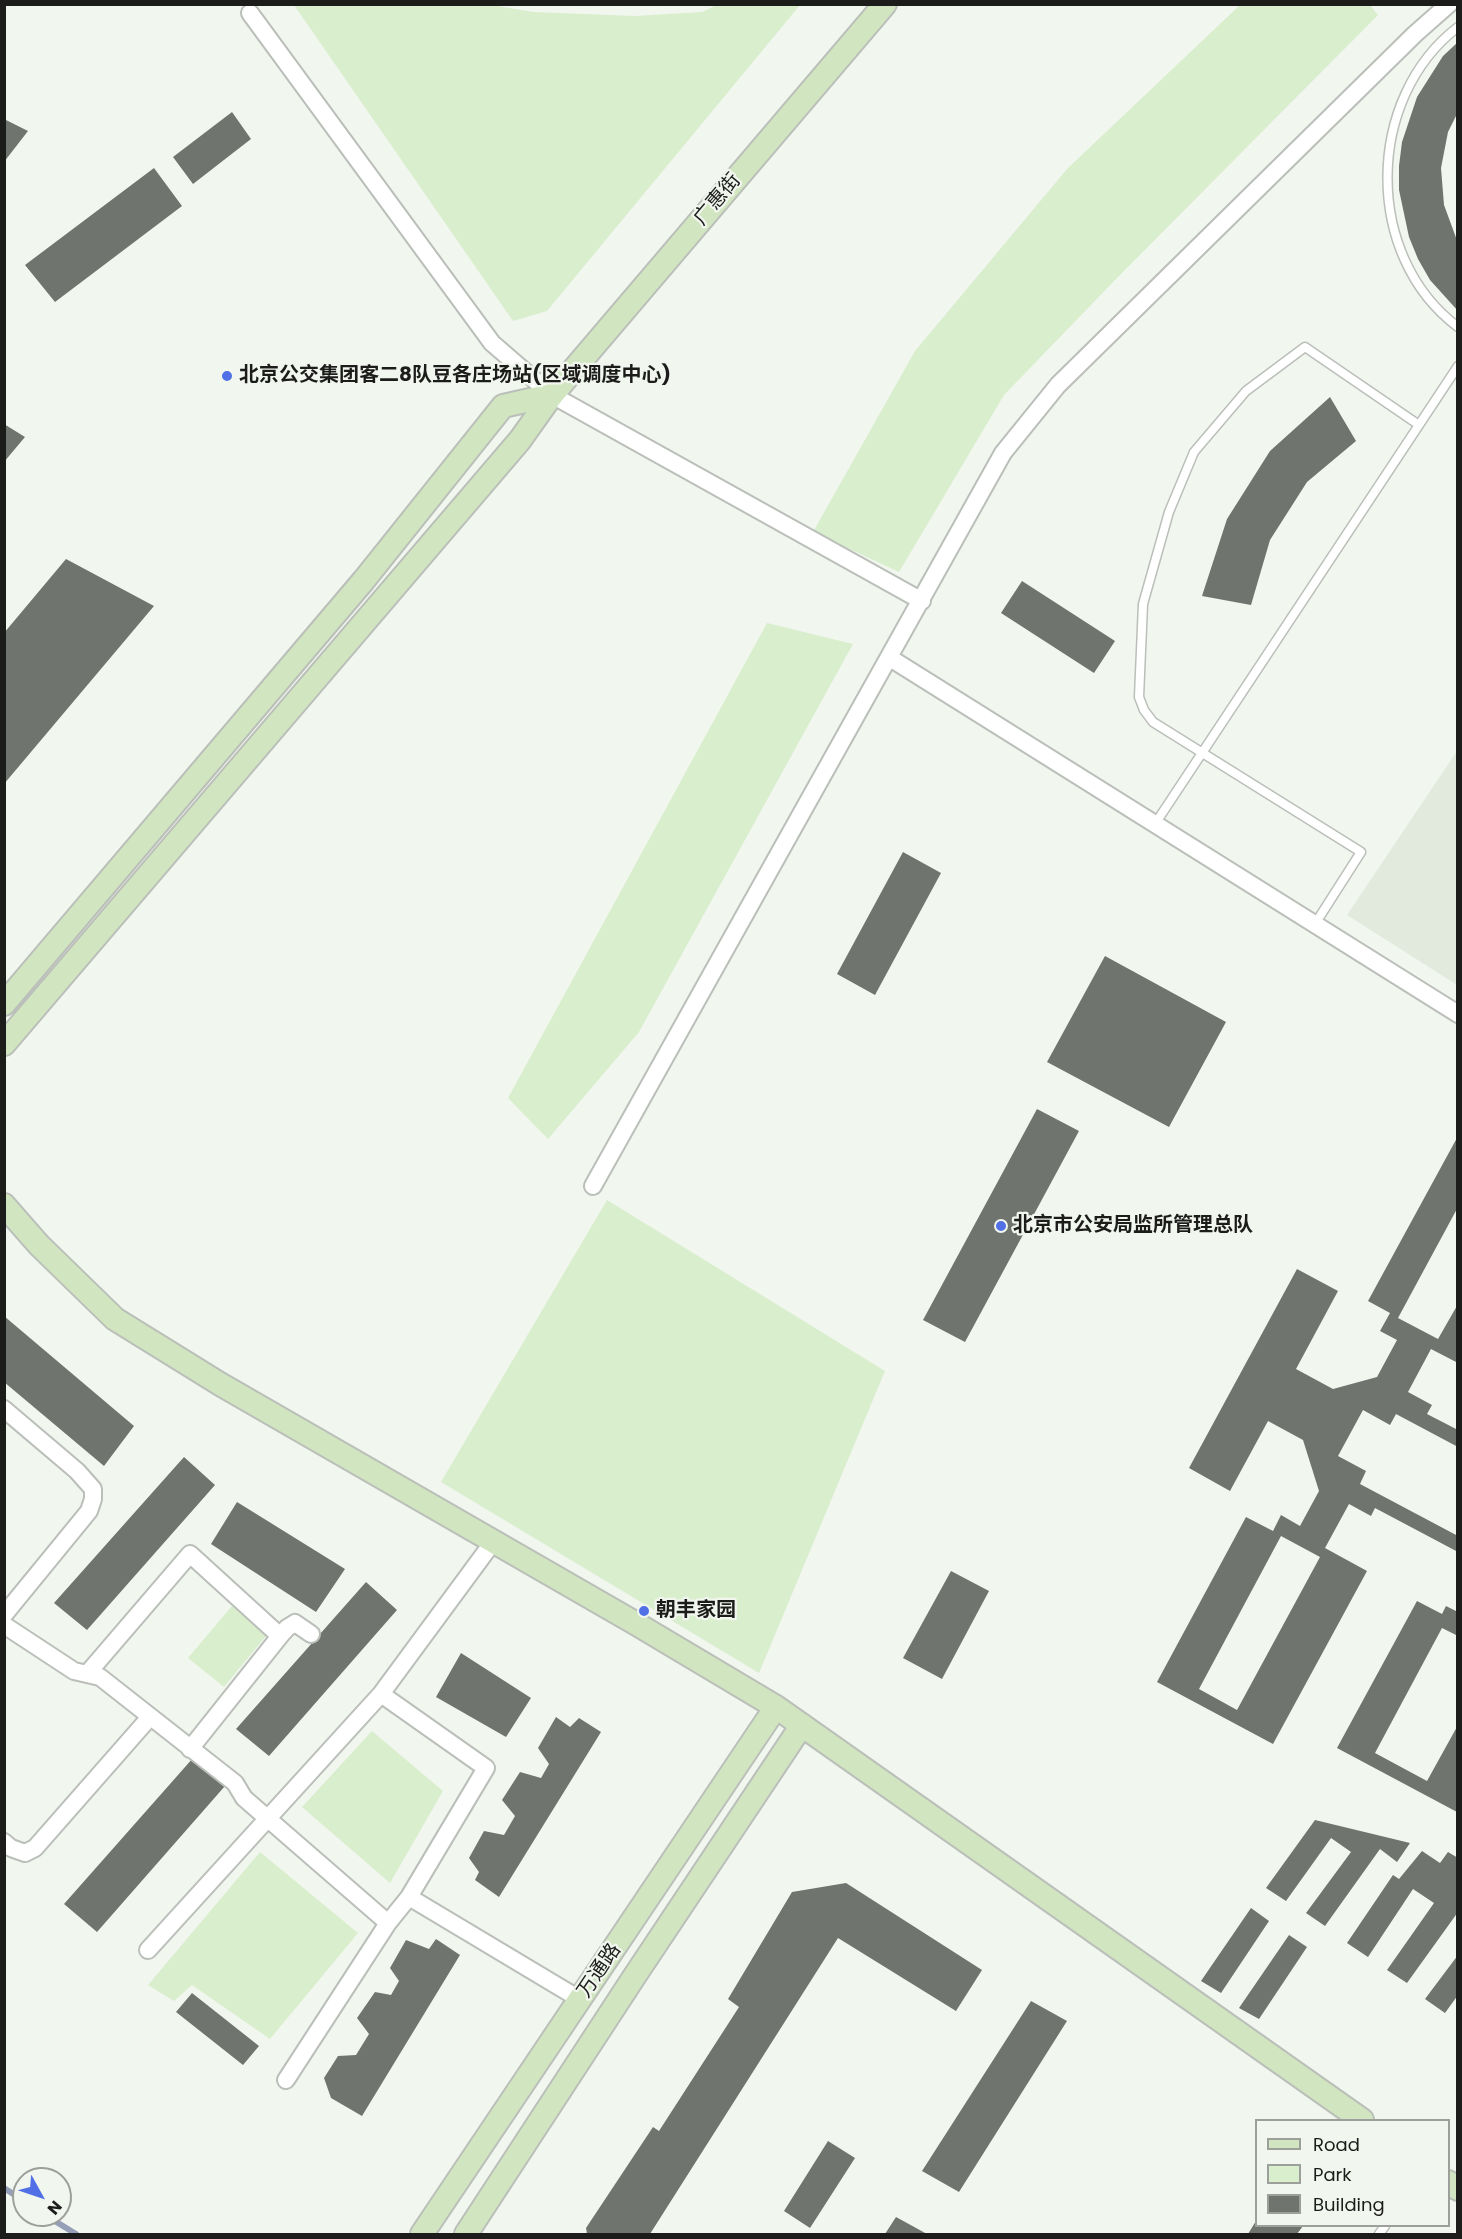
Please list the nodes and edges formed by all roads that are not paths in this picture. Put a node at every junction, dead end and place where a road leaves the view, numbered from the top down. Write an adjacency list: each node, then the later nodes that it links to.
1 (885, 4): 7 (street, 广惠街)
2 (1449, 4): 9 (street)
3 (250, 13): 7 (street)
4 (1458, 27): 5 (lane)
5 (1458, 327)
6 (1458, 366): 8 (lane)
7 (552, 395): 9 (street); 14 (street); 16 (street, 广惠街)
8 (1419, 425): 11 (lane); 11 (lane)
9 (922, 601): 10 (street)
10 (890, 658): 12 (street); 17 (street)
11 (1201, 754): 12 (lane); 13 (lane)
12 (1155, 824): 13 (street)
13 (1315, 924): 15 (street)
14 (4, 1004)
15 (1458, 1014)
16 (4, 1044)
17 (593, 1186)
18 (4, 1205): 20 (street)
19 (4, 1409): 21 (street)
20 (493, 1542): 25 (street); 26 (street)
21 (5, 1615): 24 (street)
22 (311, 1634): 23 (street)
23 (280, 1636): 24 (street); 29 (street)
24 (87, 1674): 27 (street)
25 (381, 1694): 30 (street); 32 (street)
26 (776, 1707): 28 (street); 35 (street, 万通路)
27 (150, 1717): 29 (street); 31 (street)
28 (802, 1725): 37 (street); 39 (street, 万通路)
29 (190, 1749): 30 (street)
30 (267, 1819): 33 (street); 34 (street)
31 (4, 1842)
32 (409, 1897): 33 (street); 35 (street)
33 (388, 1923): 36 (street)
34 (148, 1950)
35 (581, 2000): 38 (street, 万通路)
36 (286, 2080)
37 (1359, 2119)
38 (423, 2235)
39 (466, 2235)

